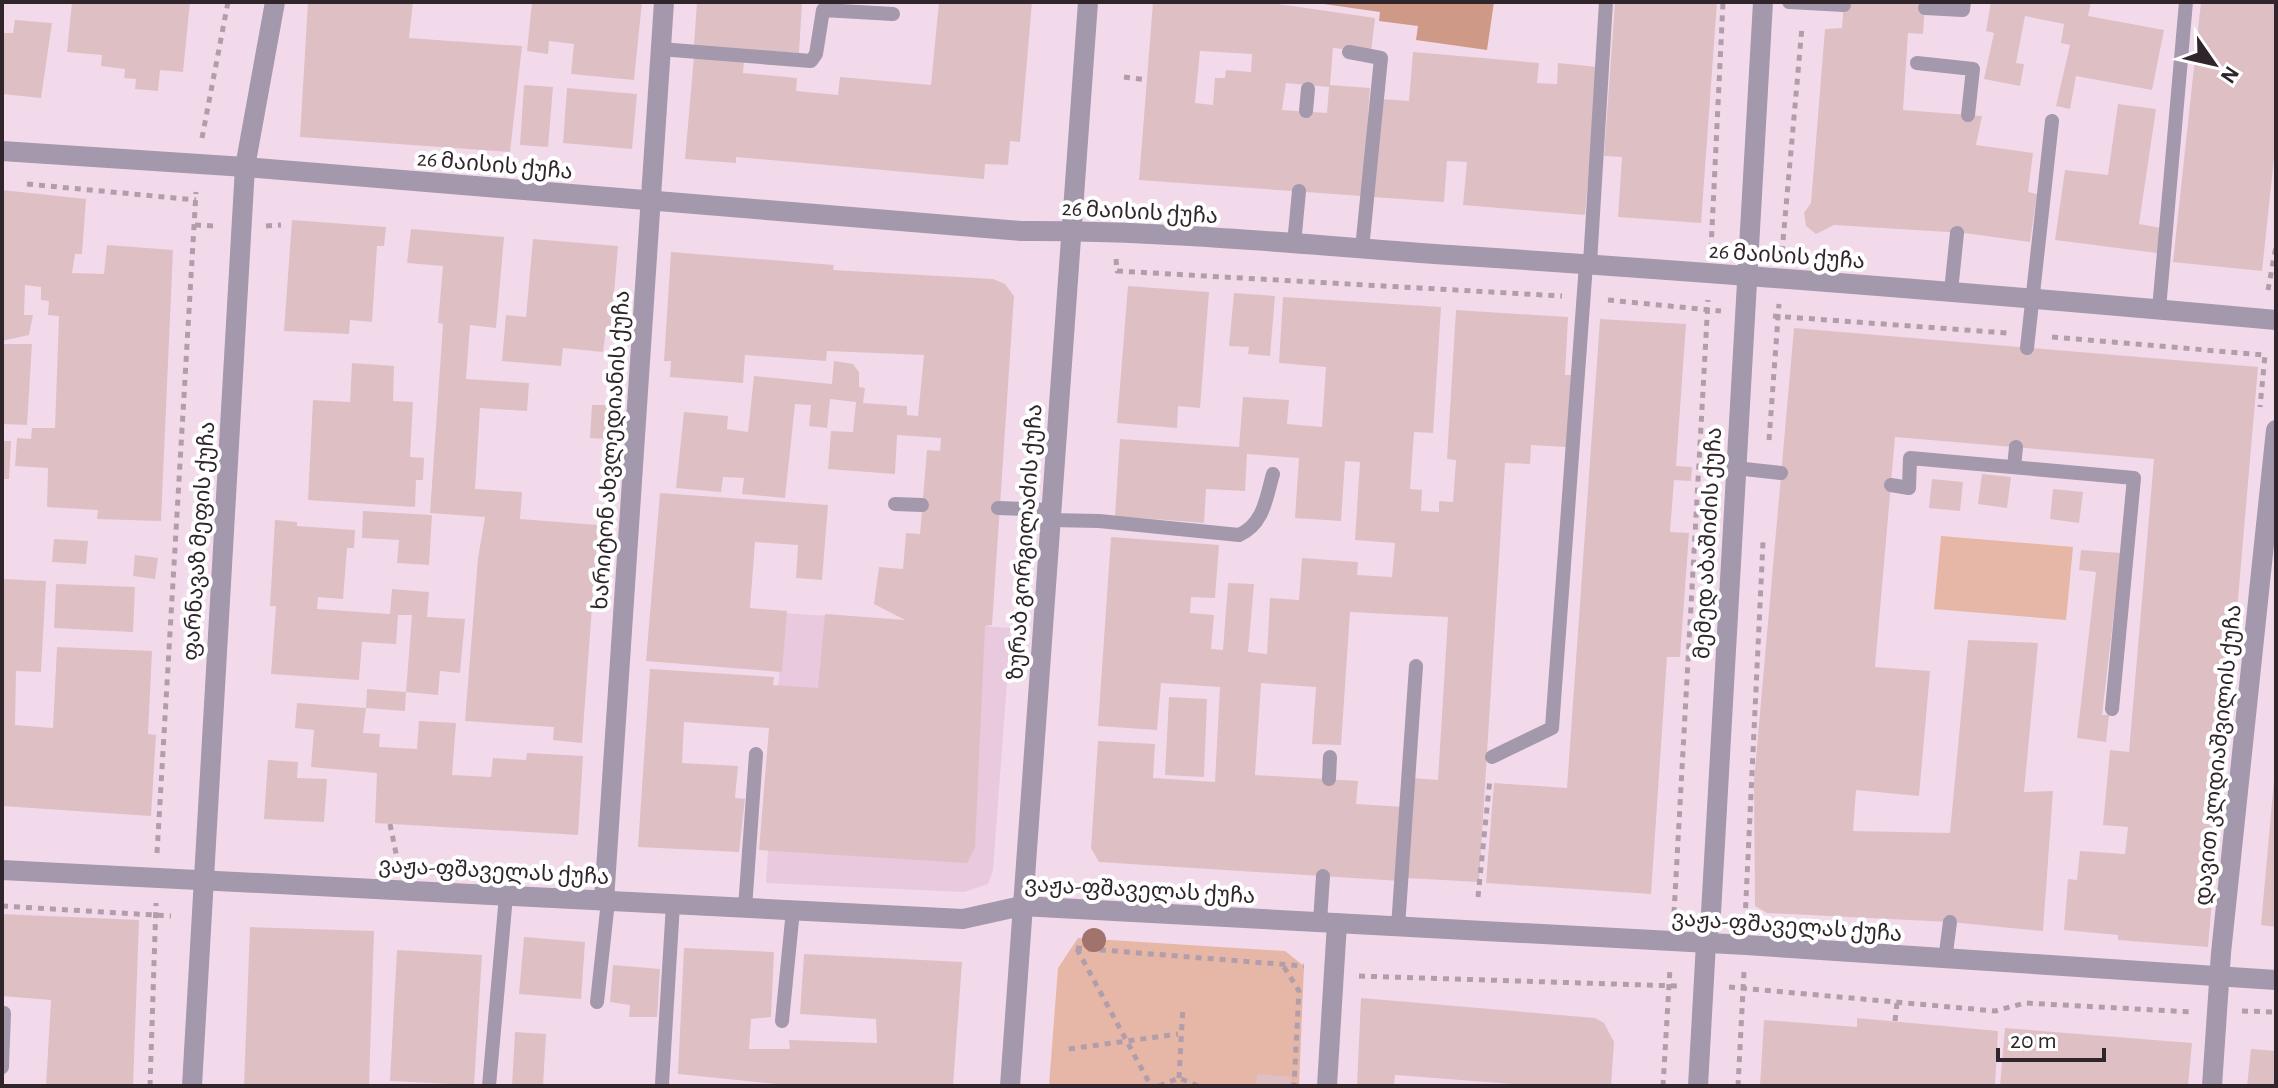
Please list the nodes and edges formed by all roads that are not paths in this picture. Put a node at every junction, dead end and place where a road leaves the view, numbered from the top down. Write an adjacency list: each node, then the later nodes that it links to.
1 (275, 2): 21 (street, ფარნავაზ მეფის ქუჩა)
2 (664, 2): 13 (street, ხარიტონ ახვლედიანის ქუჩა)
3 (1088, 2): 24 (street, ზურაბ გორგილაძის ქუჩა)
4 (1606, 2): 28 (lane)
5 (1763, 2): 29 (street, მემედ აბაშიძის ქუჩა)
6 (1789, 2): 9 (lane)
7 (1964, 2): 11 (lane)
8 (2186, 2): 32 (lane)
9 (1804, 3): 10 (lane)
10 (1844, 5)
11 (1925, 8)
12 (893, 14): 13 (lane)
13 (660, 49): 23 (street, ხარიტონ ახვლედიანის ქუჩა)
14 (1349, 52): 27 (lane)
15 (1917, 63): 18 (lane)
16 (1308, 89): 17 (lane)
17 (1306, 111)
18 (1968, 115)
19 (2052, 121): 31 (lane)
20 (2, 151): 21 (street, 26 მაისის ქუჩა)
21 (245, 167): 23 (street, 26 მაისის ქუჩა); 55 (street, ფარნავაზ მეფის ქუჩა)
22 (1299, 191): 26 (lane)
23 (649, 200): 24 (street, 26 მაისის ქუჩა); 57 (street, ხარიტონ ახვლედიანის ქუჩა)
24 (1071, 230): 26 (street, 26 მაისის ქუჩა); 45 (street, ზურაბ გორგილაძის ქუჩა)
25 (1957, 233): 30 (lane)
26 (1294, 244): 27 (street, 26 მაისის ქუჩა)
27 (1362, 249): 28 (street, 26 მაისის ქუჩა)
28 (1588, 264): 29 (street, 26 მაისის ქუჩა); 51 (lane)
29 (1745, 277): 30 (street, 26 მაისის ქუჩა); 38 (street, მემედ აბაშიძის ქუჩა)
30 (1951, 291): 31 (street, 26 მაისის ქუჩა)
31 (2032, 297): 32 (street, 26 მაისის ქუჩა); 34 (lane)
32 (2159, 309): 33 (street, 26 მაისის ქუჩა)
33 (2276, 320)
34 (2027, 348)
35 (2276, 430): 46 (street, დავით კლდიაშვილის ქუჩა)
36 (2016, 447): 37 (lane)
37 (2014, 467): 41 (lane); 48 (lane)
38 (1735, 468): 39 (lane); 65 (street, მემედ აბაშიძის ქუჩა)
39 (1774, 472)
40 (1273, 474): 45 (lane)
41 (1891, 485)
42 (895, 504): 43 (lane)
43 (922, 505)
44 (998, 508): 45 (lane)
45 (1050, 515): 59 (street, ზურაბ გორგილაძის ქუჩა)
46 (2271, 525): 67 (street, დავით კლდიაშვილის ქუჩა)
47 (1416, 666): 64 (lane)
48 (2112, 709)
49 (756, 754): 60 (lane)
50 (1330, 757): 52 (lane)
51 (1492, 757)
52 (1329, 779)
53 (2, 870): 55 (street, ვაჟა-ფშაველას ქუჩა)
54 (1323, 876): 62 (lane)
55 (202, 881): 56 (street, ვაჟა-ფშაველას ქუჩა); 74 (street, ფარნავაზ მეფის ქუჩა)
56 (506, 896): 57 (street, ვაჟა-ფშაველას ქუჩა); 75 (lane)
57 (606, 901): 58 (street, ვაჟა-ფშაველას ქუჩა); 69 (lane)
58 (673, 904): 60 (street, ვაჟა-ფშაველას ქუჩა); 73 (lane)
59 (1021, 906): 61 (street, ვაჟა-ფშაველას ქუჩა); 62 (street, ვაჟა-ფშაველას ქუჩა); 76 (street, ზურაბ გორგილაძის ქუჩა)
60 (745, 908): 61 (street, ვაჟა-ფშაველას ქუჩა)
61 (793, 910): 71 (lane)
62 (1329, 922): 64 (street, ვაჟა-ფშაველას ქუჩა); 77 (street)
63 (1950, 922): 66 (lane)
64 (1398, 927): 65 (street, ვაჟა-ფშაველას ქუჩა)
65 (1706, 943): 66 (street, ვაჟა-ფშაველას ქუჩა); 78 (street, მემედ აბაშიძის ქუჩა)
66 (1945, 960): 67 (street, ვაჟა-ფშაველას ქუჩა)
67 (2218, 978): 68 (street, ვაჟა-ფშაველას ქუჩა); 79 (street, დავით კლდიაშვილის ქუჩა)
68 (2276, 980)
69 (597, 1002)
70 (4, 1013): 72 (lane)
71 (782, 1021)
72 (2, 1067)
73 (662, 1084)
74 (192, 1086)
75 (489, 1086)
76 (1010, 1086)
77 (1327, 1086)
78 (1698, 1086)
79 (2212, 1086)

